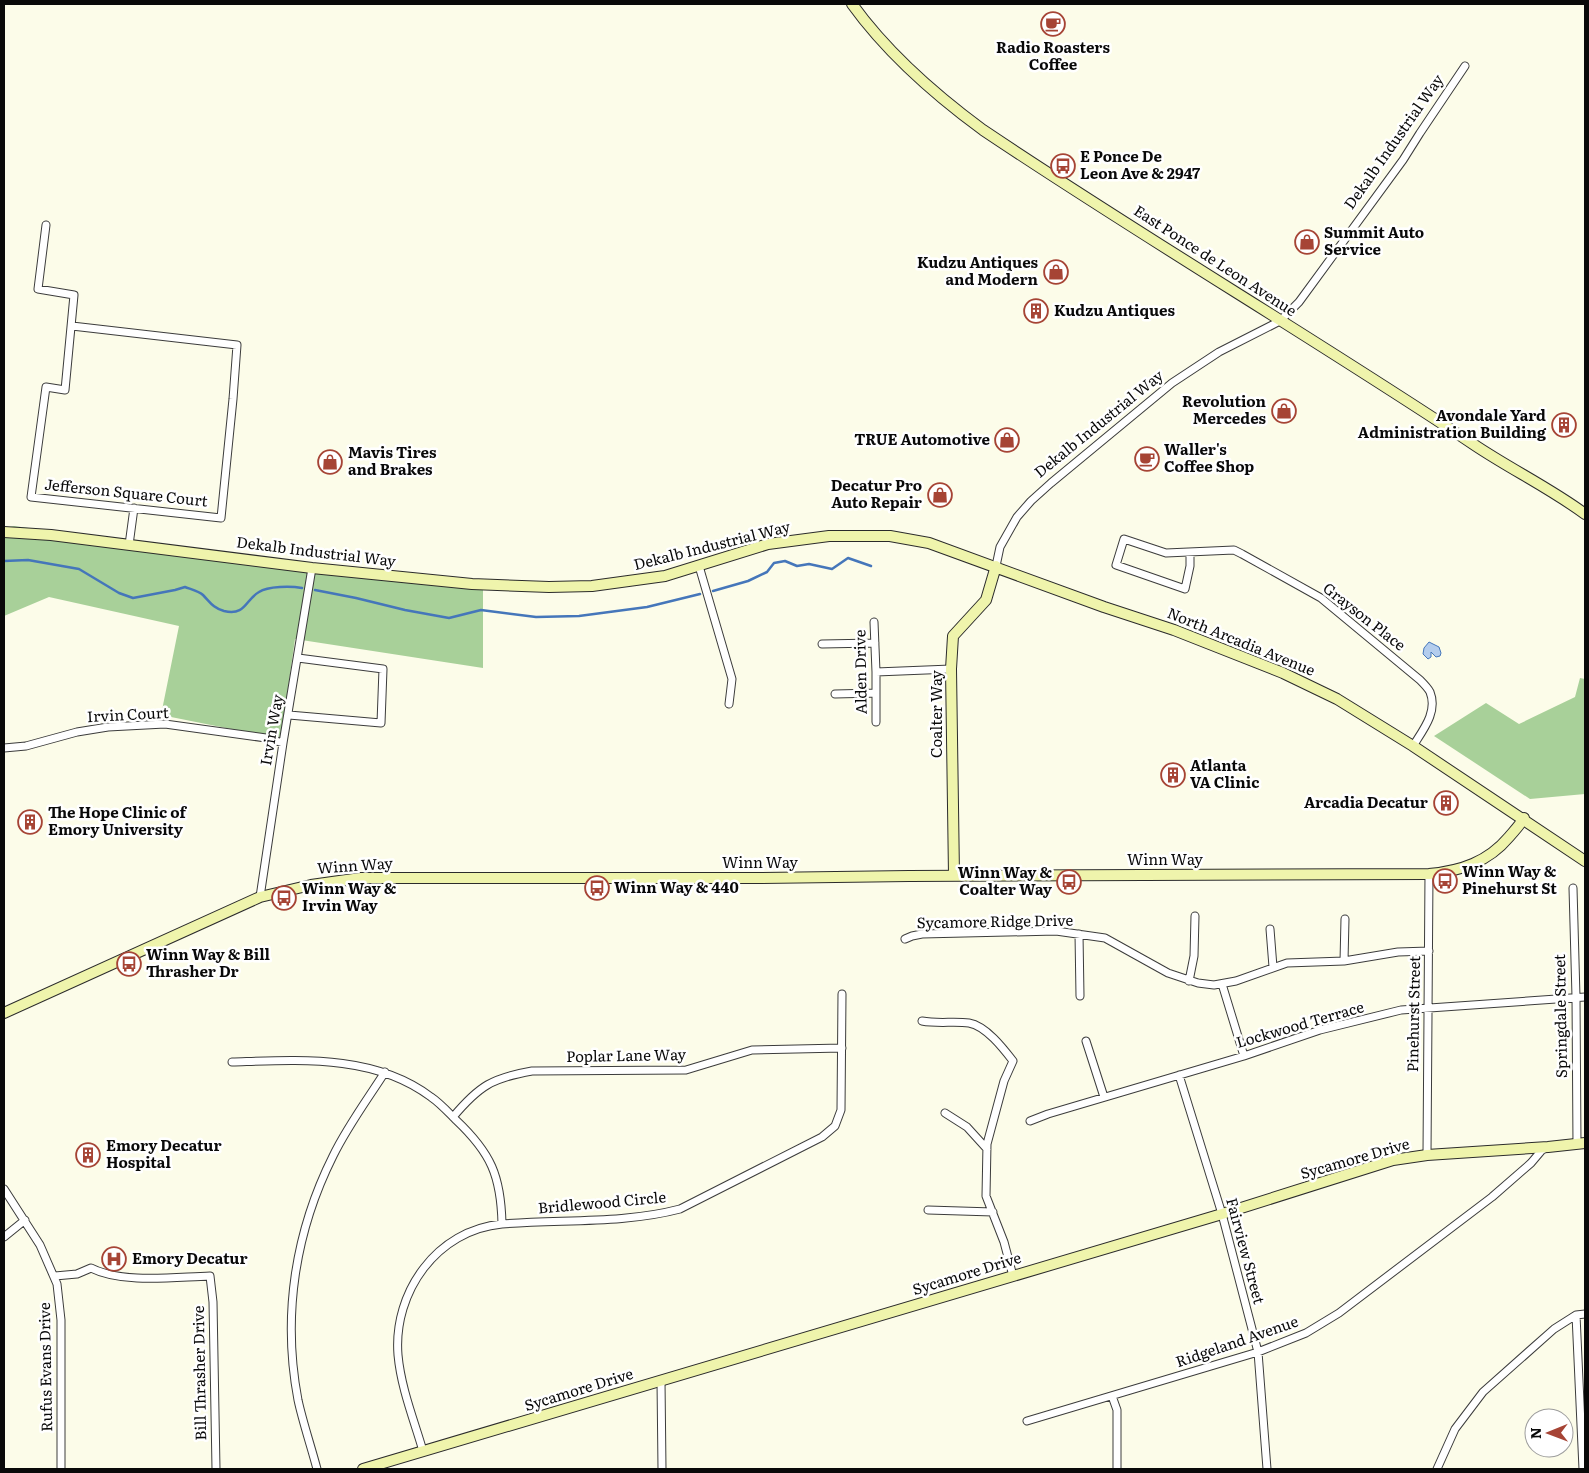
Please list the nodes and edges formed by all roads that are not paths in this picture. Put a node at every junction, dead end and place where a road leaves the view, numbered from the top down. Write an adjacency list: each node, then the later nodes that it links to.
1 (852, 4): 4 (street, East Ponce de Leon Avenue)
2 (1465, 66): 4 (street, Dekalb Industrial Way)
3 (46, 226): 5 (street, Jefferson Square Court)
4 (1280, 321): 7 (street, East Ponce de Leon Avenue); 12 (street, Dekalb Industrial Way)
5 (72, 326): 6 (street, Jefferson Square Court); 6 (street, Jefferson Square Court)
6 (134, 508): 9 (street)
7 (1585, 514)
8 (4, 532): 9 (street, Dekalb Industrial Way)
9 (129, 545): 13 (street, Dekalb Industrial Way)
10 (1190, 552): 10 (street, Grayson Place); 26 (street, Grayson Place)
11 (698, 566): 12 (street, Dekalb Industrial Way); 13 (street, Dekalb Industrial Way); 22 (street)
12 (996, 566): 18 (street, Coalter Way); 26 (street, North Arcadia Avenue)
13 (312, 568): 17 (street, Irvin Way)
14 (874, 622): 15 (street, Alden Drive)
15 (875, 643): 16 (street); 19 (street, Alden Drive)
16 (822, 644)
17 (298, 658): 23 (street, Irvin Way); 23 (street)
18 (951, 669): 19 (street); 31 (street, Coalter Way)
19 (876, 672): 20 (street, Alden Drive)
20 (876, 693): 21 (street); 24 (street, Alden Drive)
21 (835, 694)
22 (729, 704)
23 (289, 715): 25 (street, Irvin Way)
24 (876, 722)
25 (283, 743): 27 (street, Irvin Court); 33 (street, Irvin Way)
26 (1413, 746): 28 (street, North Arcadia Avenue)
27 (4, 747)
28 (1524, 818): 29 (street, North Arcadia Avenue); 30 (street, Winn Way)
29 (1585, 860)
30 (1429, 874): 31 (street, Winn Way); 39 (street, Pinehurst Street)
31 (954, 876): 33 (street, Winn Way)
32 (1573, 888): 46 (street, Springdale Street)
33 (260, 897): 49 (street, Winn Way)
34 (1195, 916): 42 (street)
35 (1345, 920): 40 (street)
36 (1270, 929): 41 (street)
37 (1079, 934): 38 (street, Sycamore Ridge Drive); 42 (street, Sycamore Ridge Drive); 45 (street)
38 (905, 939)
39 (1429, 951): 40 (street, Sycamore Ridge Drive); 48 (street, Pinehurst Street)
40 (1344, 961): 41 (street, Sycamore Ridge Drive)
41 (1273, 966): 43 (street, Sycamore Ridge Drive)
42 (1189, 981): 43 (street, Sycamore Ridge Drive)
43 (1222, 984): 53 (street)
44 (842, 994): 52 (street, Bridlewood Circle)
45 (1080, 996)
46 (1576, 997): 47 (street, Lockwood Terrace); 48 (street, Lockwood Terrace); 61 (street, Springdale Street)
47 (1585, 997)
48 (1428, 1007): 53 (street, Lockwood Terrace); 64 (street, Pinehurst Street)
49 (4, 1013)
50 (922, 1021): 63 (street)
51 (1086, 1041): 57 (street)
52 (842, 1048): 59 (street, Poplar Lane Way); 70 (street, Bridlewood Circle)
53 (1244, 1056): 56 (street, Lockwood Terrace)
54 (232, 1062): 55 (street)
55 (385, 1072): 59 (street); 83 (street)
56 (1179, 1075): 57 (street, Lockwood Terrace); 68 (street, Fairview Street)
57 (1104, 1097): 60 (street, Lockwood Terrace)
58 (945, 1113): 63 (street)
59 (453, 1116): 70 (street)
60 (1030, 1121)
61 (1581, 1144): 62 (street, Sycamore Drive)
62 (1548, 1147): 64 (street, Sycamore Drive); 76 (street, Ridgeland Avenue)
63 (987, 1149): 67 (street)
64 (1427, 1155): 68 (street, Sycamore Drive)
65 (4, 1188): 69 (street, Rufus Evans Drive)
66 (928, 1210): 67 (street)
67 (993, 1212): 73 (street)
68 (1222, 1214): 73 (street, Sycamore Drive); 76 (street, Fairview Street)
69 (25, 1220): 71 (street); 72 (street, Rufus Evans Drive)
70 (502, 1224): 80 (street, Bridlewood Circle)
71 (4, 1237)
72 (54, 1276): 81 (street, Rufus Evans Drive); 82 (street, Bill Thrasher Drive)
73 (1014, 1276): 77 (street, Sycamore Drive)
74 (1585, 1314): 75 (street)
75 (1576, 1315): 88 (street); 89 (street)
76 (1258, 1352): 78 (street, Ridgeland Avenue); 87 (street, Fairview Street)
77 (661, 1381): 80 (street, Sycamore Drive); 85 (street)
78 (1112, 1396): 79 (street, Ridgeland Avenue); 86 (street)
79 (1027, 1421)
80 (423, 1451): 84 (street, Sycamore Drive)
81 (61, 1469)
82 (216, 1469)
83 (317, 1469)
84 (363, 1469)
85 (662, 1469)
86 (1117, 1469)
87 (1267, 1469)
88 (1437, 1469)
89 (1584, 1469)

